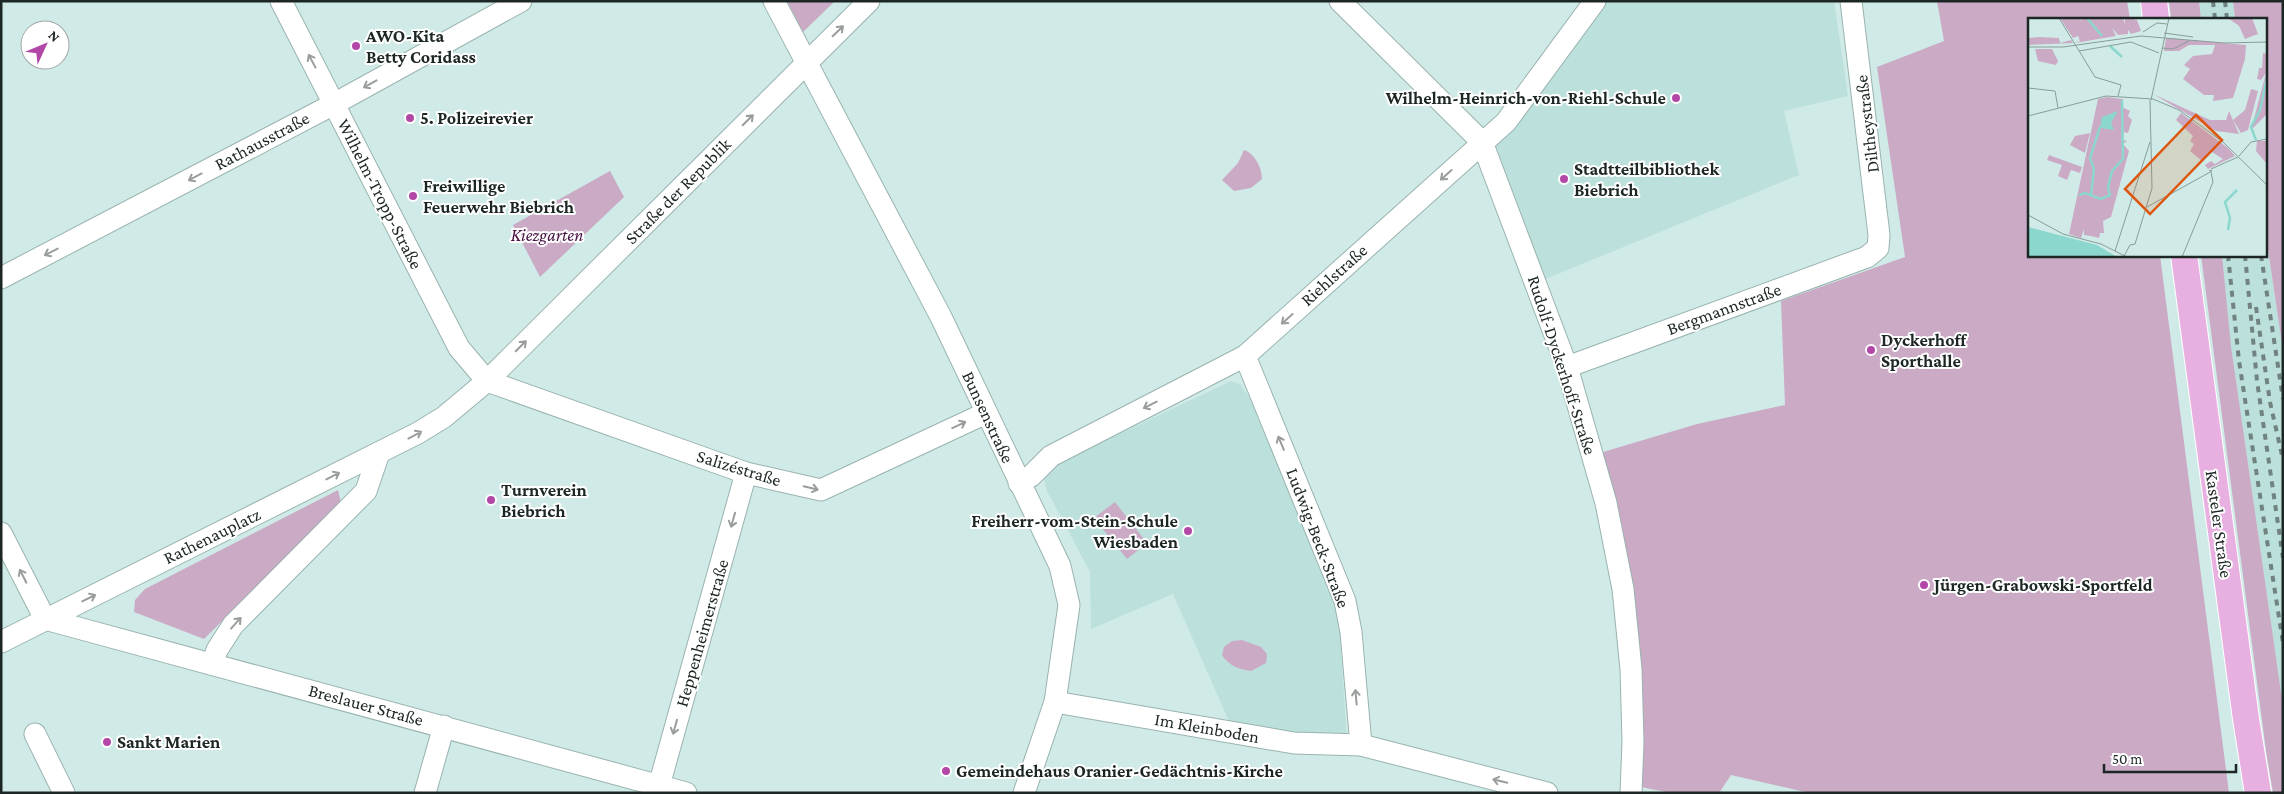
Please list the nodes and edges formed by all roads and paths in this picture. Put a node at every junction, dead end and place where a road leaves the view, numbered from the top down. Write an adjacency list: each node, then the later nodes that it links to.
1 (281, 1): 11 (street, Wilhelm-Tropp-Straße, one-way to 1)
2 (521, 1): 11 (street, Rathausstraße, one-way to 11)
3 (774, 1): 10 (street, Bunsenstraße)
4 (869, 1): 10 (street, Straße der Republik, one-way to 4)
5 (1340, 1): 12 (street, Rudolf-Dyckerhoff-Straße)
6 (1595, 1): 12 (street, Riehlstraße)
7 (1851, 1): 13 (street, Diltheystraße)
8 (2154, 1): 9 (main road)
9 (2156, 18)
10 (807, 62): 18 (street, Straße der Republik, one-way to 10); 19 (street, Bunsenstraße)
11 (334, 104): 15 (street, Rathausstraße, one-way to 15); 18 (street, Wilhelm-Tropp-Straße)
12 (1482, 142): 16 (street, Riehlstraße, one-way to 16); 17 (street, Rudolf-Dyckerhoff-Straße)
13 (1878, 248): 17 (street, Bergmannstraße)
14 (2184, 256): 38 (main road, Kasteler Straße)
15 (1, 278)
16 (1245, 356): 22 (street, Riehlstraße, one-way to 22); 30 (street, Ludwig-Beck-Straße, one-way to 16)
17 (1567, 366): 37 (street, Rudolf-Dyckerhoff-Straße)
18 (487, 381): 20 (street, Rathenauplatz, one-way to 18); 21 (street, Salizéstraße)
19 (986, 413): 21 (street, Salizéstraße, one-way to 19); 22 (street, Bunsenstraße)
20 (379, 453): 24 (street, Rathenauplatz, one-way to 20); 26 (street, one-way to 20)
21 (746, 473): 31 (street, Heppenheimerstraße, one-way to 31)
22 (1019, 483): 27 (street, Bunsenstraße)
23 (1, 533): 24 (street, one-way to 23)
24 (45, 619): 25 (street, Rathenauplatz); 26 (street, Breslauer Straße)
25 (1, 642)
26 (212, 664): 28 (street, Breslauer Straße)
27 (1055, 702): 30 (street, Im Kleinboden); 35 (street, Bunsenstraße)
28 (444, 726): 31 (street, Breslauer Straße); 33 (street)
29 (35, 734): 32 (street)
30 (1361, 745): 36 (street, one-way to 30)
31 (658, 789): 34 (street, Breslauer Straße)
32 (64, 793)
33 (425, 793)
34 (686, 793)
35 (1024, 793)
36 (1547, 793)
37 (1631, 793)
38 (2258, 793)

